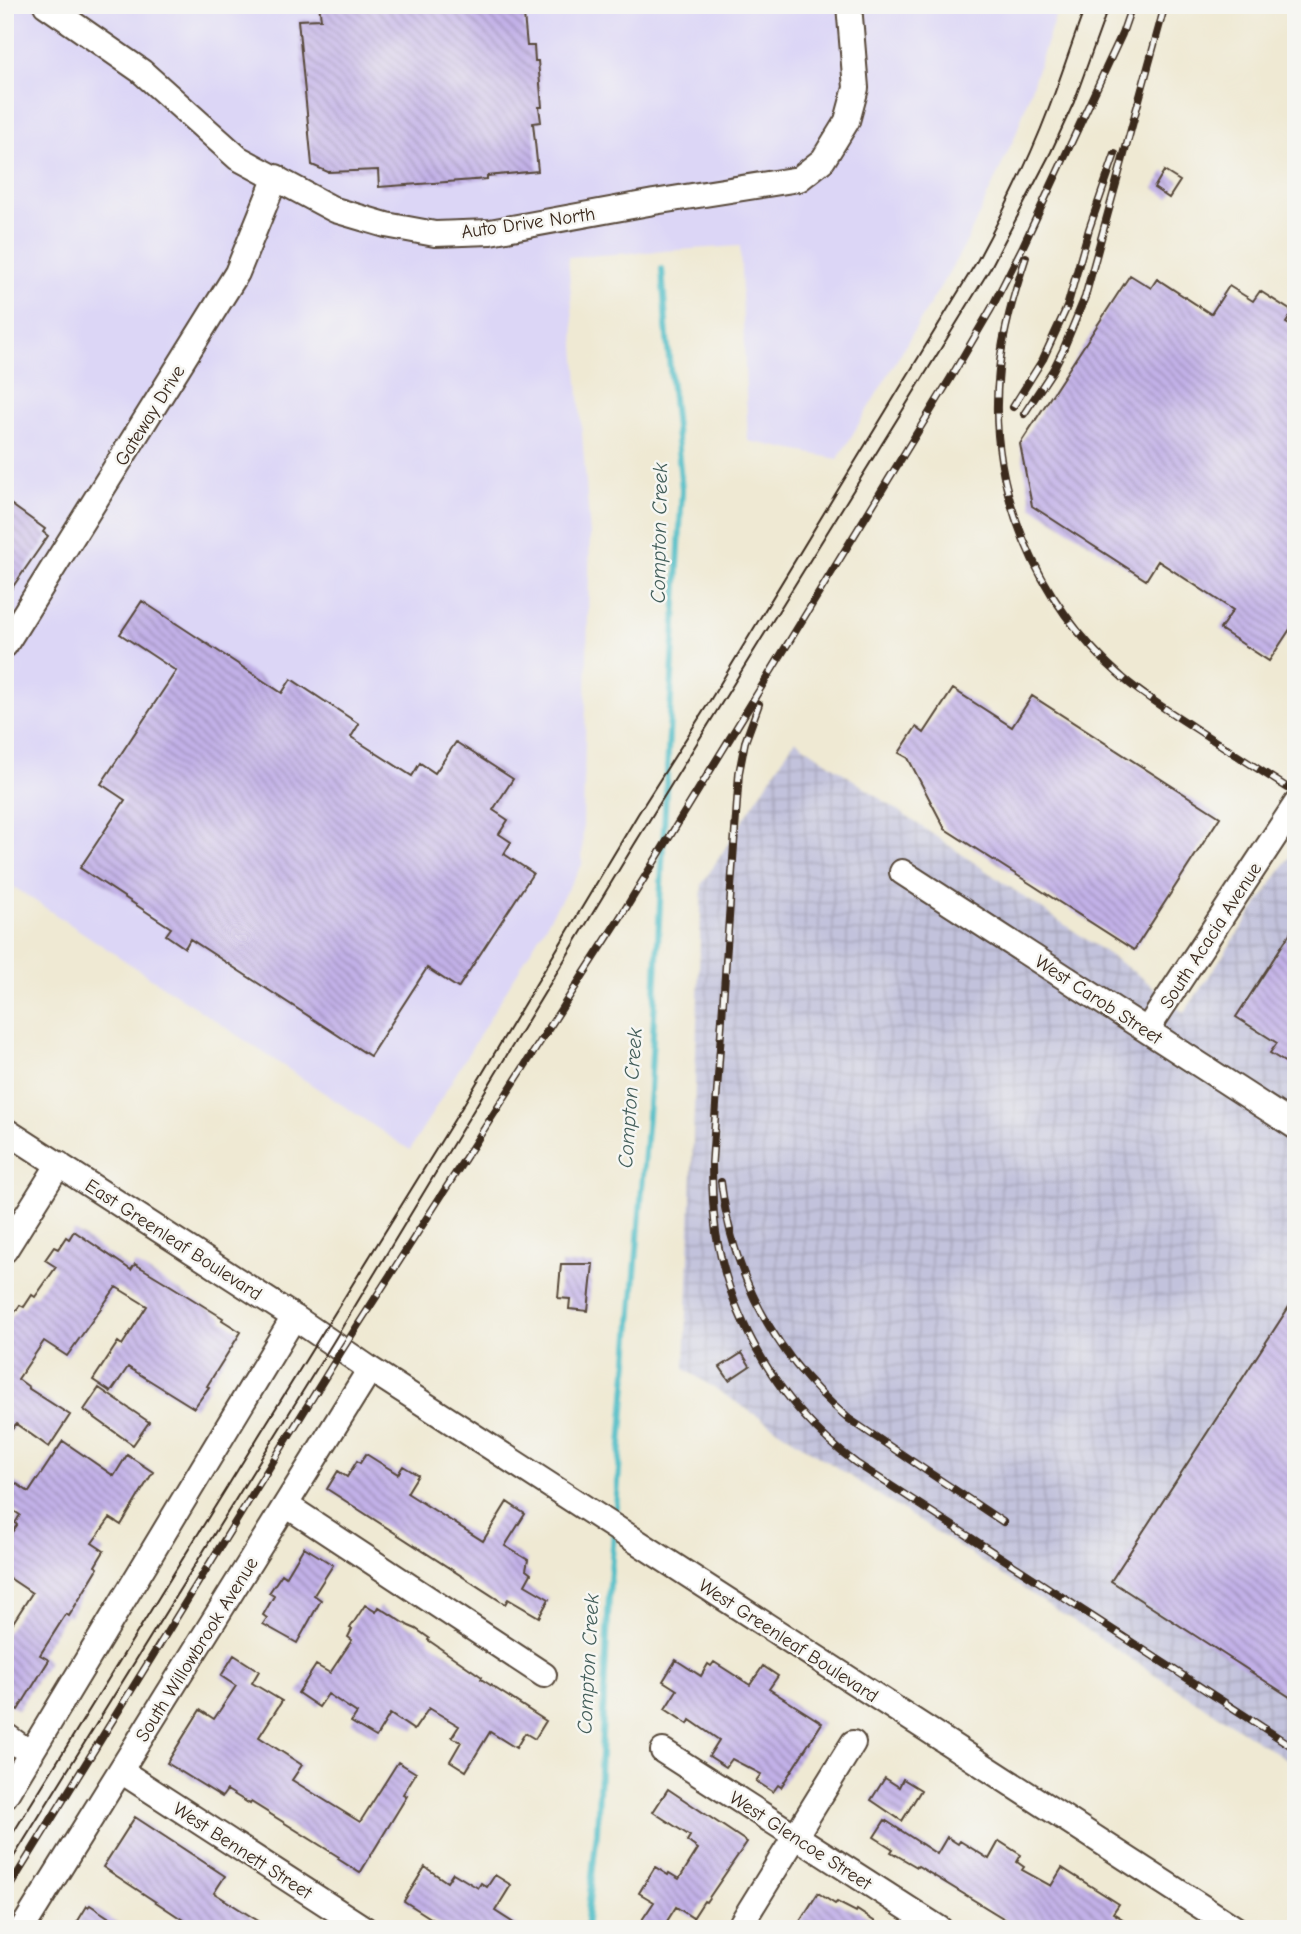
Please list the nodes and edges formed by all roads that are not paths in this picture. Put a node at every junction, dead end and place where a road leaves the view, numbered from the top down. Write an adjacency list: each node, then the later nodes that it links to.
1 (46, 5): 3 (street, Auto Drive North)
2 (849, 5): 3 (street, Auto Drive North)
3 (276, 177): 4 (street, Gateway Drive)
4 (5, 645)
5 (1296, 804): 7 (street, South Acacia Avenue)
6 (902, 872): 7 (street, West Carob Street)
7 (1147, 1030): 8 (street, West Carob Street)
8 (1296, 1127)
9 (5, 1130): 10 (street, East Greenleaf Boulevard)
10 (59, 1164): 11 (street); 12 (street, East Greenleaf Boulevard)
11 (5, 1250)
12 (293, 1317): 13 (street, East Greenleaf Boulevard); 20 (street)
13 (342, 1350): 14 (street, West Greenleaf Boulevard)
14 (370, 1369): 15 (street, South Willowbrook Avenue); 28 (street, West Greenleaf Boulevard)
15 (286, 1505): 16 (street); 21 (street, South Willowbrook Avenue)
16 (544, 1675)
17 (5, 1735): 20 (street)
18 (853, 1743): 23 (street)
19 (663, 1751): 23 (street, West Glencoe Street)
20 (31, 1754): 22 (street)
21 (121, 1771): 24 (street, South Willowbrook Avenue); 25 (street, West Bennett Street)
22 (5, 1796)
23 (796, 1836): 26 (street); 27 (street, West Glencoe Street)
24 (22, 1929)
25 (365, 1929)
26 (738, 1929)
27 (940, 1929)
28 (1236, 1929)

